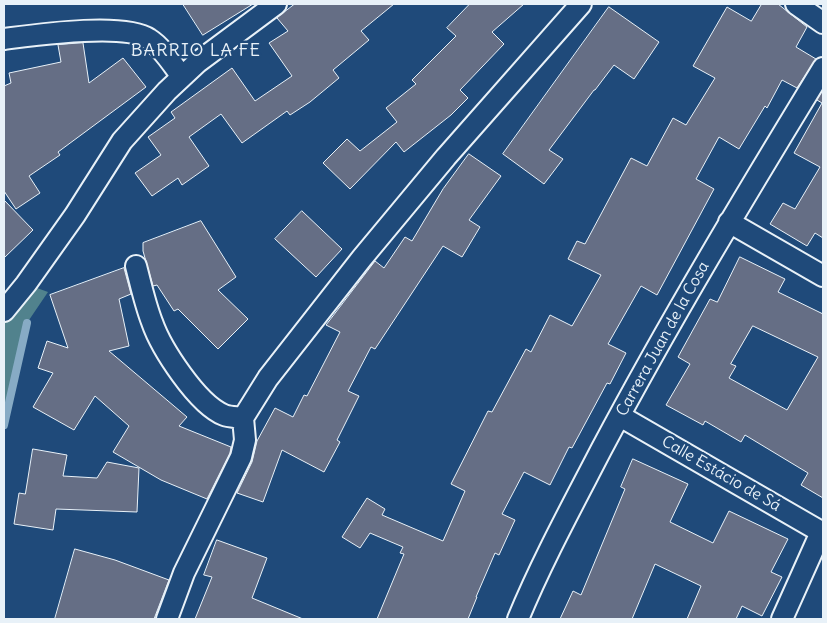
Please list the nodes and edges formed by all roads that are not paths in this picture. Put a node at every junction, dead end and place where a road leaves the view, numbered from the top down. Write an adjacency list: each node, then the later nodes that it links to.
1 (276, 4): 7 (street)
2 (581, 4): 13 (street)
3 (796, 4): 4 (street)
4 (823, 22)
5 (4, 39): 7 (street)
6 (823, 68): 8 (street, Carrera Juan de la Cosa)
7 (182, 77): 11 (street)
8 (729, 222): 10 (street); 12 (street, Carrera Juan de la Cosa)
9 (136, 266): 13 (street)
10 (823, 276)
11 (4, 310)
12 (620, 416): 14 (street, Calle Estácio de Sá); 16 (street, Carrera Juan de la Cosa)
13 (242, 418): 15 (street)
14 (822, 532): 17 (street)
15 (167, 619)
16 (518, 619)
17 (782, 619)

